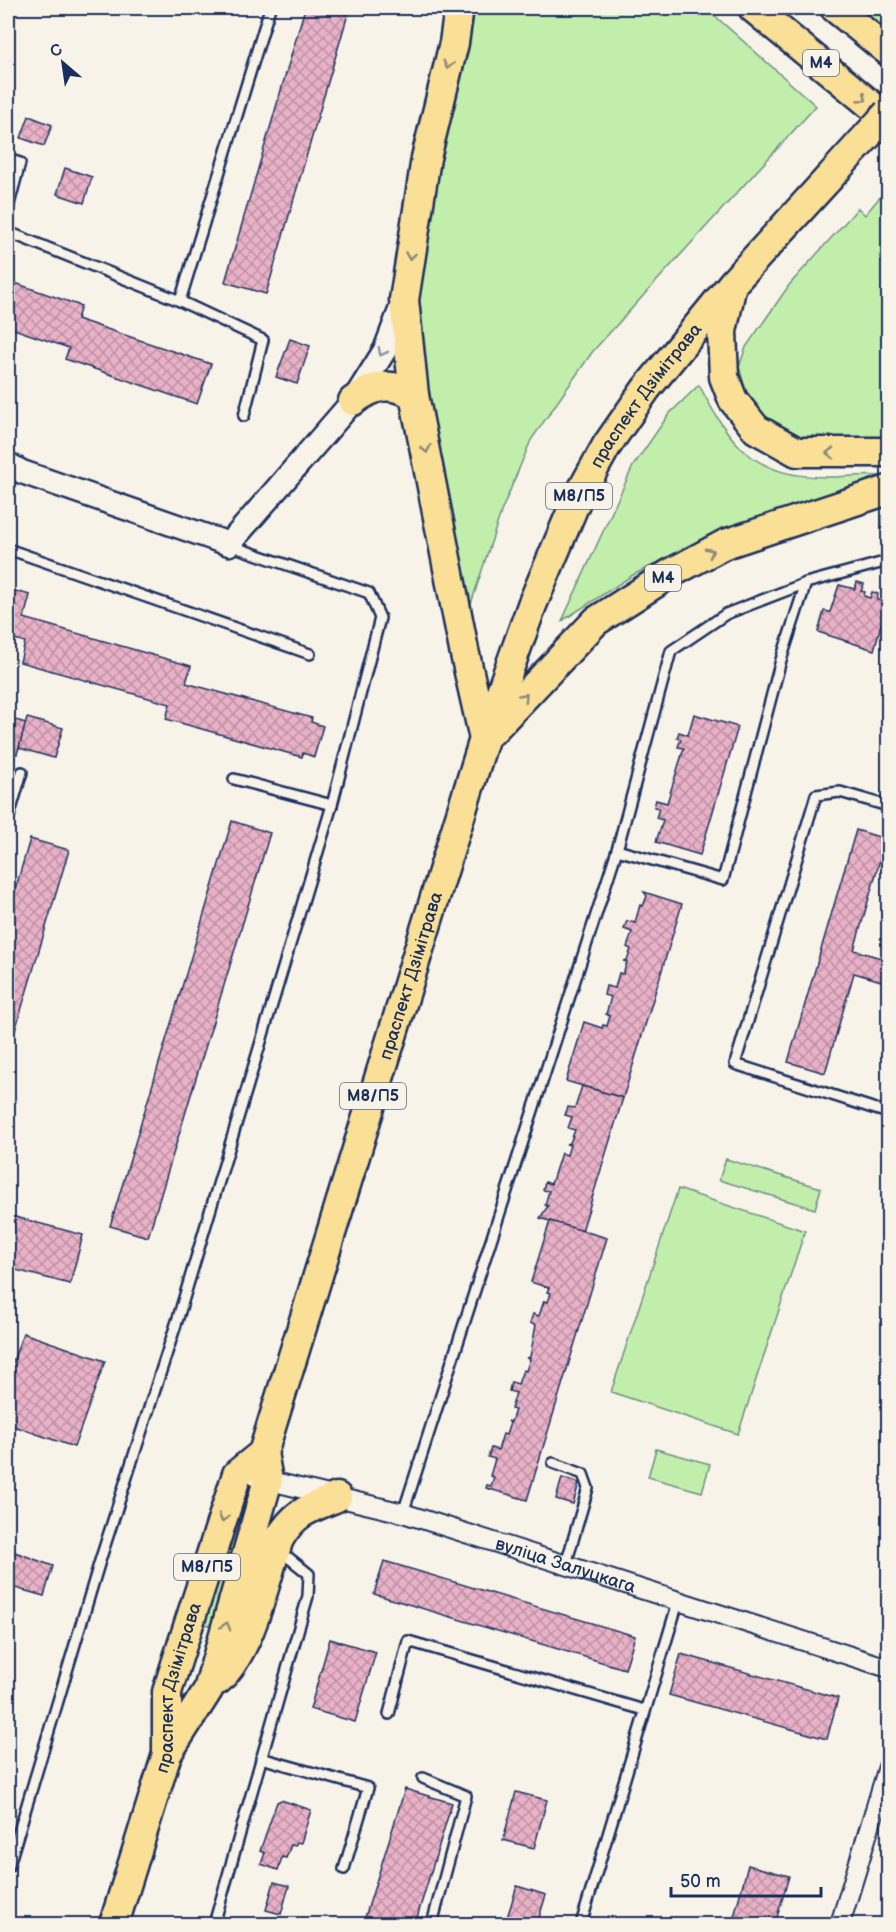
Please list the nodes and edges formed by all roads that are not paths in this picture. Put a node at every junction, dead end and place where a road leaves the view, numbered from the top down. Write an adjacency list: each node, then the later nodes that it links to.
1 (270, 8): 13 (lane)
2 (459, 8): 12 (main road, one-way to 12)
3 (835, 8): 5 (main road)
4 (766, 12): 7 (main road, М4, one-way to 7)
5 (888, 51)
6 (888, 113): 11 (main road, праспект Дзімітрава / М8/П5, bridge)
7 (888, 119)
8 (8, 159): 9 (lane)
9 (8, 208)
10 (8, 232): 13 (lane)
11 (732, 284): 17 (main road, one-way to 11); 25 (main road, праспект Дзімітрава / М8/П5)
12 (404, 300): 14 (main road); 15 (street, one-way to 15)
13 (180, 301): 16 (lane)
14 (414, 395): 15 (main road); 25 (main road, one-way to 25)
15 (353, 401): 20 (street)
16 (244, 416)
17 (888, 452)
18 (8, 464): 20 (street)
19 (888, 490): 25 (main road, М4, one-way to 19)
20 (229, 544): 28 (lane)
21 (8, 549): 24 (lane)
22 (888, 561): 23 (lane)
23 (806, 583): 31 (lane); 31 (lane)
24 (310, 654)
25 (484, 739): 33 (main road, праспект Дзімітрава / М8/П5)
26 (22, 772): 30 (lane)
27 (234, 779): 28 (lane)
28 (332, 805): 50 (lane)
29 (888, 806): 32 (lane)
30 (8, 820)
31 (618, 850): 38 (lane)
32 (888, 1113)
33 (263, 1453): 35 (main road); 36 (main road)
34 (554, 1463): 40 (lane)
35 (237, 1474): 36 (street, вуліца Залуцкага); 46 (main road, праспект Дзімітрава / М8/П5, one-way to 46)
36 (268, 1480): 37 (street, вуліца Залуцкага); 43 (main road, one-way to 36)
37 (337, 1497): 38 (street, вуліца Залуцкага); 39 (main road)
38 (403, 1513): 40 (street, вуліца Залуцкага)
39 (274, 1554): 43 (main road); 47 (lane)
40 (566, 1564): 41 (street, вуліца Залуцкага)
41 (679, 1599): 42 (street, вуліца Залуцкага); 44 (lane)
42 (888, 1668)
43 (208, 1690): 46 (main road)
44 (644, 1710): 45 (lane); 55 (lane)
45 (389, 1714)
46 (166, 1754): 52 (main road, праспект Дзімітрава / М8/П5)
47 (261, 1758): 51 (lane); 53 (lane)
48 (888, 1767): 56 (street)
49 (423, 1778): 54 (lane)
50 (8, 1868)
51 (344, 1869)
52 (114, 1924)
53 (213, 1924)
54 (432, 1924)
55 (581, 1924)
56 (840, 1924)

